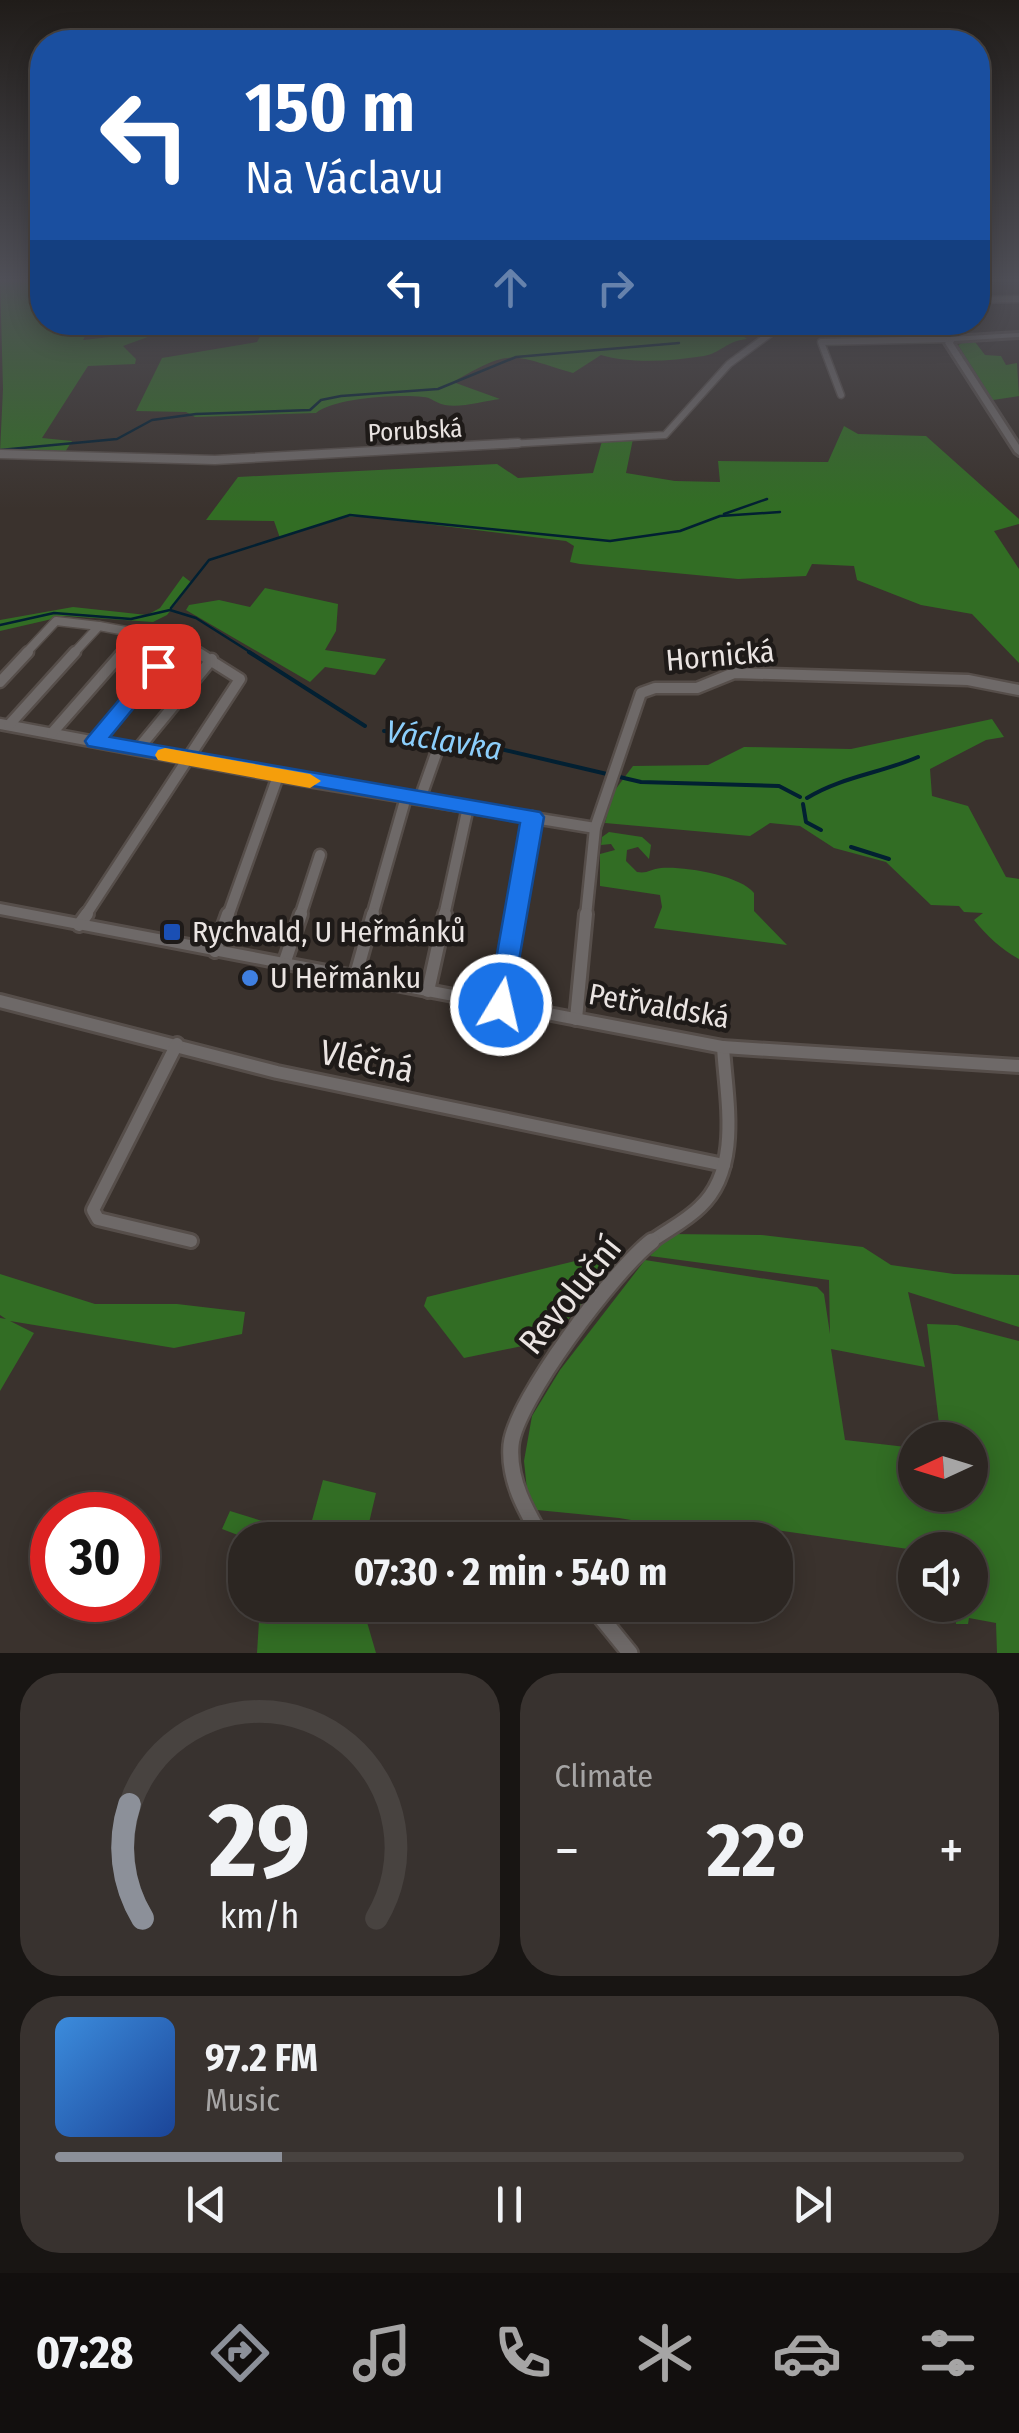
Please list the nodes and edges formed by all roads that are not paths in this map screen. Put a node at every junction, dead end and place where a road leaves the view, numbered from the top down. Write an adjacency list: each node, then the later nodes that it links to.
1 (741, 355): 6 (street, Porubská)
2 (826, 355): 4 (street)
3 (957, 355): 5 (street)
4 (841, 395)
5 (1019, 452)
6 (0, 454)
7 (99, 626): 8 (street); 11 (street); 13 (street)
8 (139, 632): 9 (street); 14 (street)
9 (179, 640): 10 (street); 15 (street)
10 (212, 659): 16 (street); 18 (street)
11 (0, 682)
12 (1019, 690): 24 (street, Hornická)
13 (4, 724): 14 (street)
14 (52, 733): 15 (street)
15 (96, 741): 16 (street)
16 (138, 750): 18 (street)
17 (437, 751): 21 (street)
18 (183, 759): 19 (street); 27 (street)
19 (278, 776): 20 (street); 28 (street)
20 (406, 797): 21 (street); 30 (street)
21 (420, 799): 22 (street)
22 (468, 807): 23 (street); 31 (street)
23 (532, 817): 24 (street); 33 (street)
24 (596, 828): 34 (street, Hornická)
25 (320, 855): 29 (street)
26 (0, 909): 27 (street, Petřvaldská)
27 (79, 925): 28 (street, Petřvaldská)
28 (214, 951): 29 (street, Petřvaldská)
29 (284, 964): 30 (street, Petřvaldská)
30 (355, 978): 31 (street, Petřvaldská)
31 (428, 991): 33 (street, Petřvaldská)
32 (0, 1001): 35 (street, Vléčná)
33 (501, 1005): 34 (street, Petřvaldská)
34 (576, 1019): 36 (street, Petřvaldská)
35 (177, 1044): 38 (street, Vléčná); 39 (street)
36 (723, 1047): 37 (street, Petřvaldská); 38 (street)
37 (1019, 1066)
38 (724, 1165): 40 (street, Revoluční)
39 (191, 1241)
40 (531, 1522)
41 (605, 1622): 42 (street)
42 (630, 1653)

